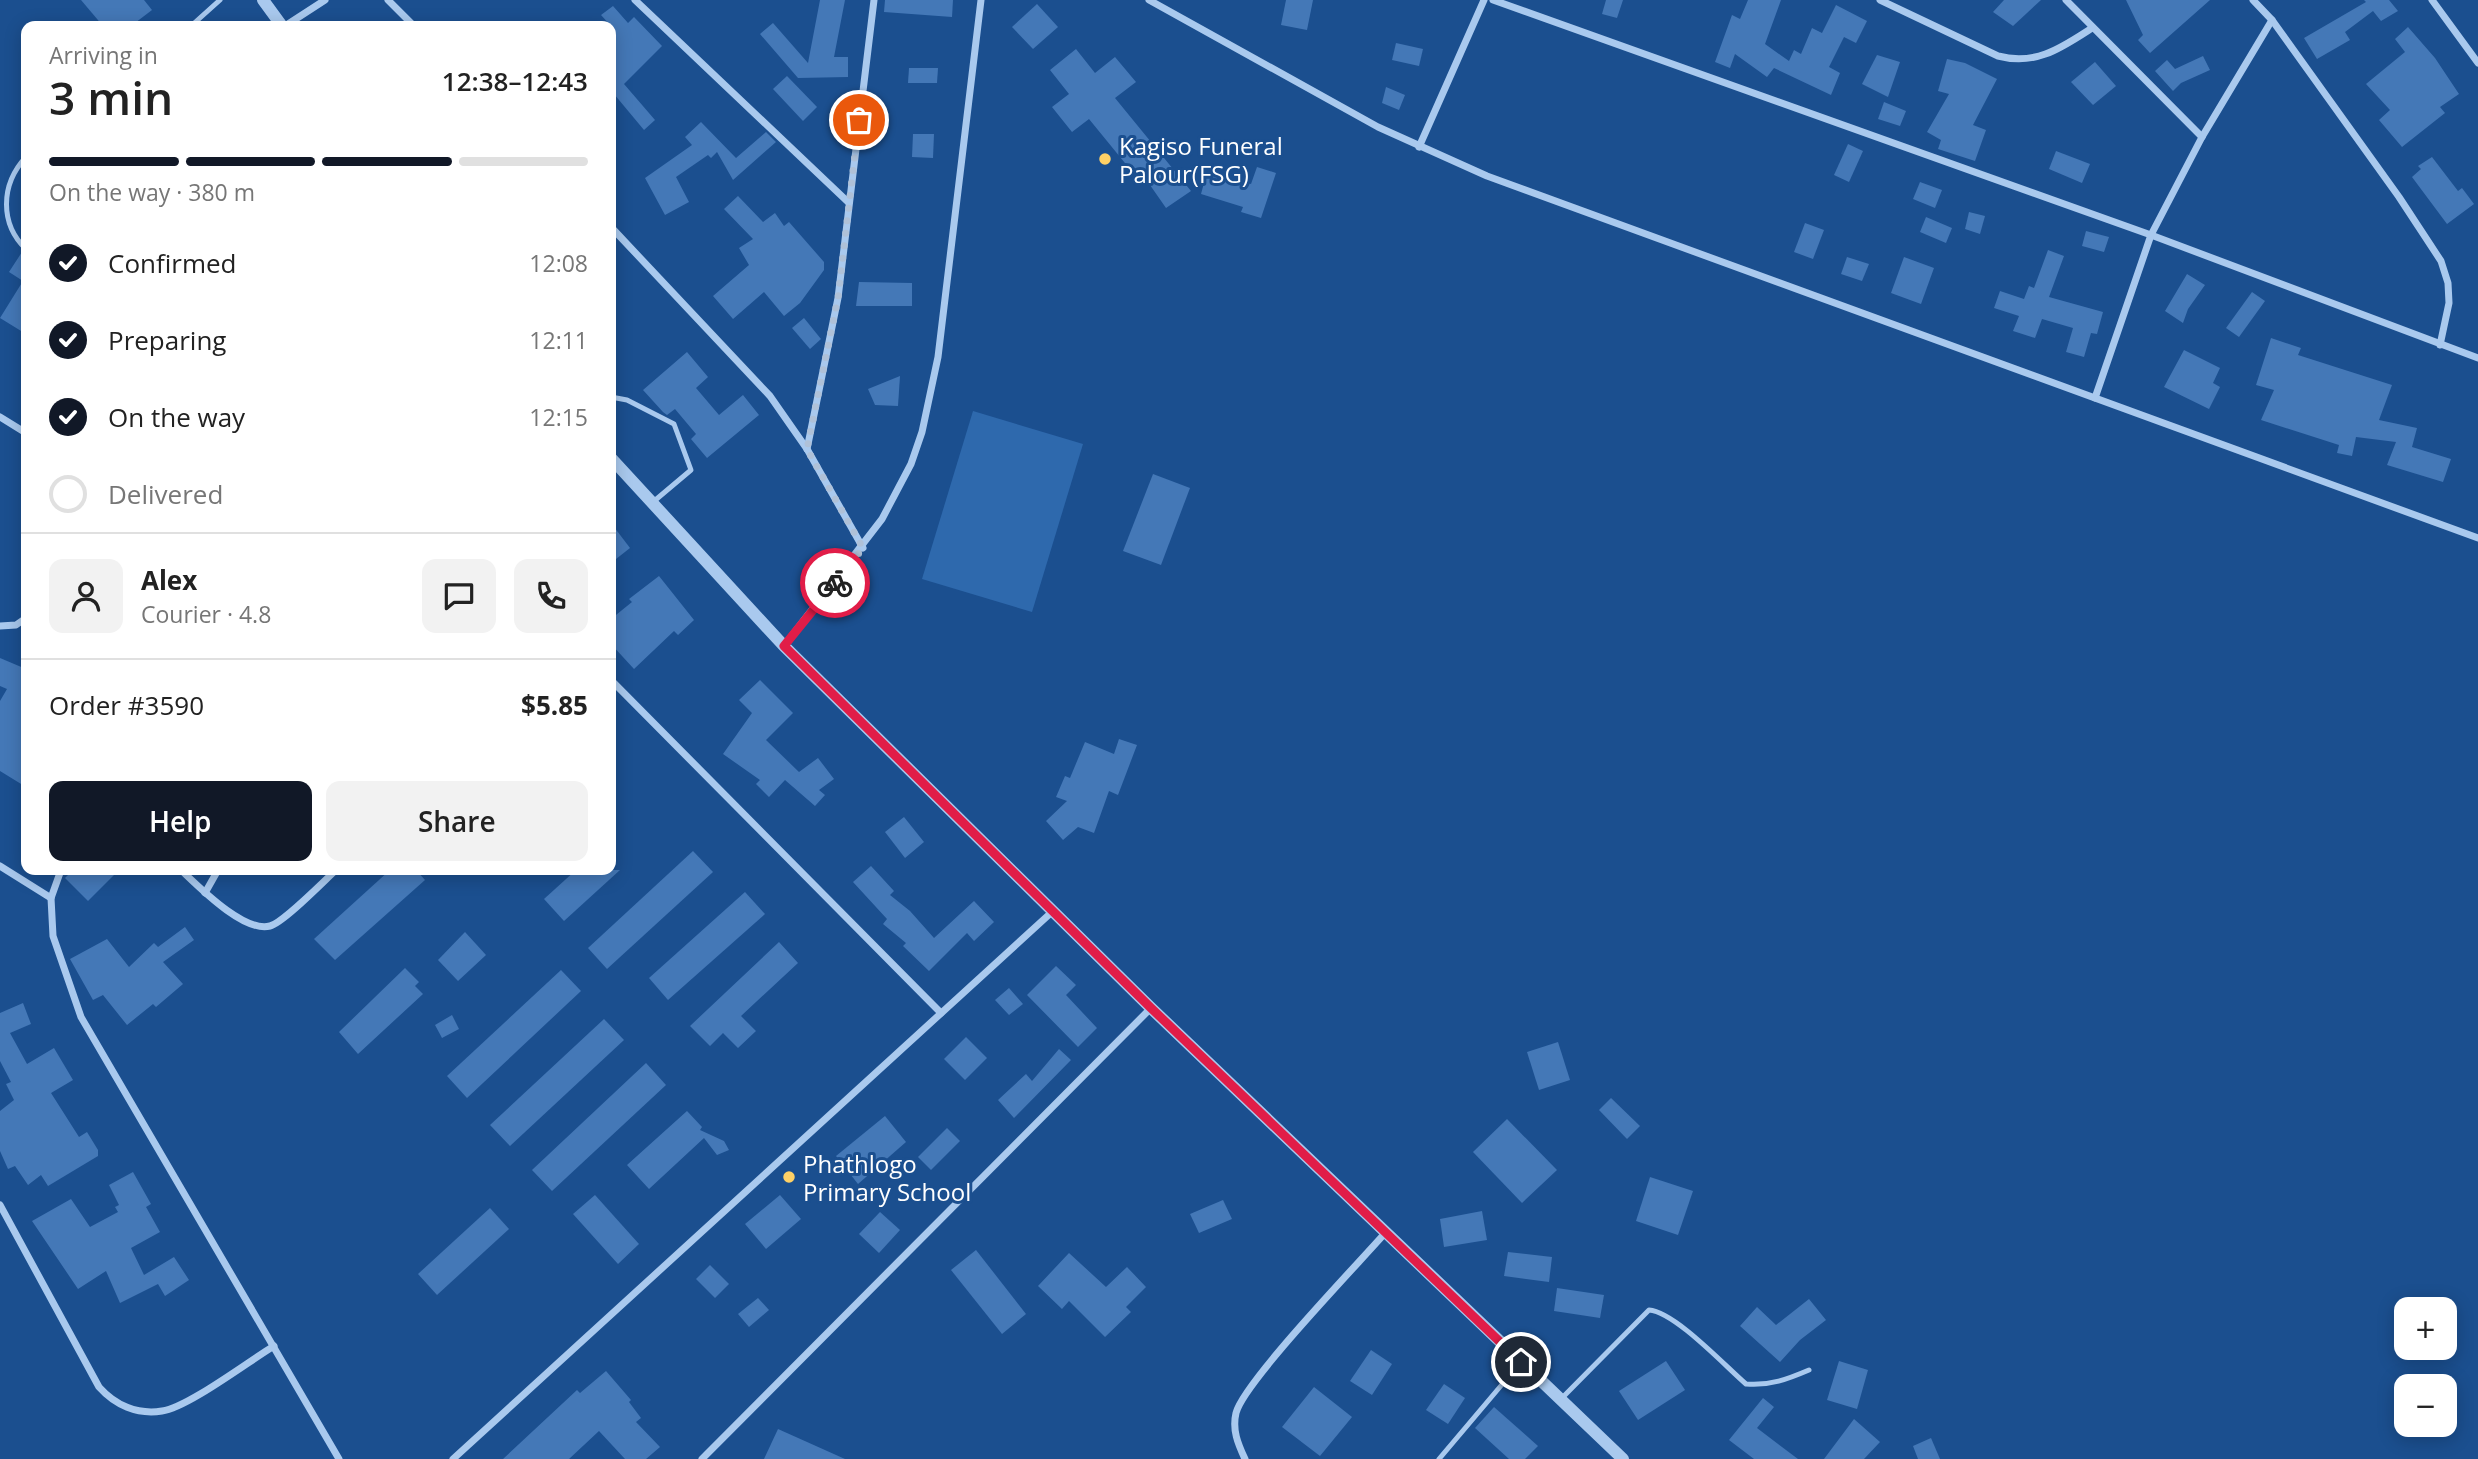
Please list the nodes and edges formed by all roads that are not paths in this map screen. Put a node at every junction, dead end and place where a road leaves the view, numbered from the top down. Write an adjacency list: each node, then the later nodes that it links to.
1 (220, 0): 16 (lane)
2 (264, 0): 17 (street)
3 (325, 0): 18 (street)
4 (388, 0): 19 (street)
5 (635, 0): 25 (street)
6 (874, 0): 25 (street)
7 (981, 0): 39 (street)
8 (1149, 0): 23 (street)
9 (1483, 0): 23 (street)
10 (1493, 0): 27 (street)
11 (1880, 0): 20 (street)
12 (2066, 0): 20 (street)
13 (2253, 0): 15 (street)
14 (2432, 0): 21 (street)
15 (2272, 20): 22 (street); 29 (street)
16 (197, 21)
17 (280, 21)
18 (292, 21)
19 (409, 21)
20 (2092, 28): 22 (street)
21 (2478, 63)
22 (2202, 137): 27 (street)
23 (1419, 147): 32 (street)
24 (21, 163): 28 (lane)
25 (848, 202): 35 (street)
26 (616, 232): 35 (street)
27 (2151, 235): 29 (street); 32 (street)
28 (21, 246)
29 (2440, 345): 30 (street)
30 (2478, 358)
31 (616, 398): 37 (lane)
32 (2095, 398): 38 (street)
33 (0, 417): 34 (street)
34 (21, 430)
35 (807, 449): 39 (street)
36 (616, 464): 37 (street)
37 (650, 504): 42 (street)
38 (2478, 538)
39 (863, 548): 42 (street)
40 (21, 622): 41 (street)
41 (0, 626)
42 (784, 646): 51 (street)
43 (616, 685): 53 (street)
44 (0, 866): 50 (street)
45 (59, 875): 50 (street)
46 (186, 875): 49 (street)
47 (215, 875): 49 (street)
48 (330, 875): 49 (street)
49 (205, 893)
50 (51, 898): 56 (street)
51 (1053, 911): 52 (street); 53 (street)
52 (1151, 1008): 55 (street); 62 (street)
53 (941, 1013): 61 (street)
54 (0, 1205): 56 (street)
55 (1386, 1232): 57 (street); 63 (street)
56 (274, 1346): 60 (street)
57 (1521, 1362): 59 (street); 64 (lane)
58 (1809, 1370): 59 (lane)
59 (1561, 1400): 65 (street)
60 (339, 1459)
61 (453, 1459)
62 (702, 1459)
63 (1245, 1459)
64 (1439, 1459)
65 (1623, 1459)

